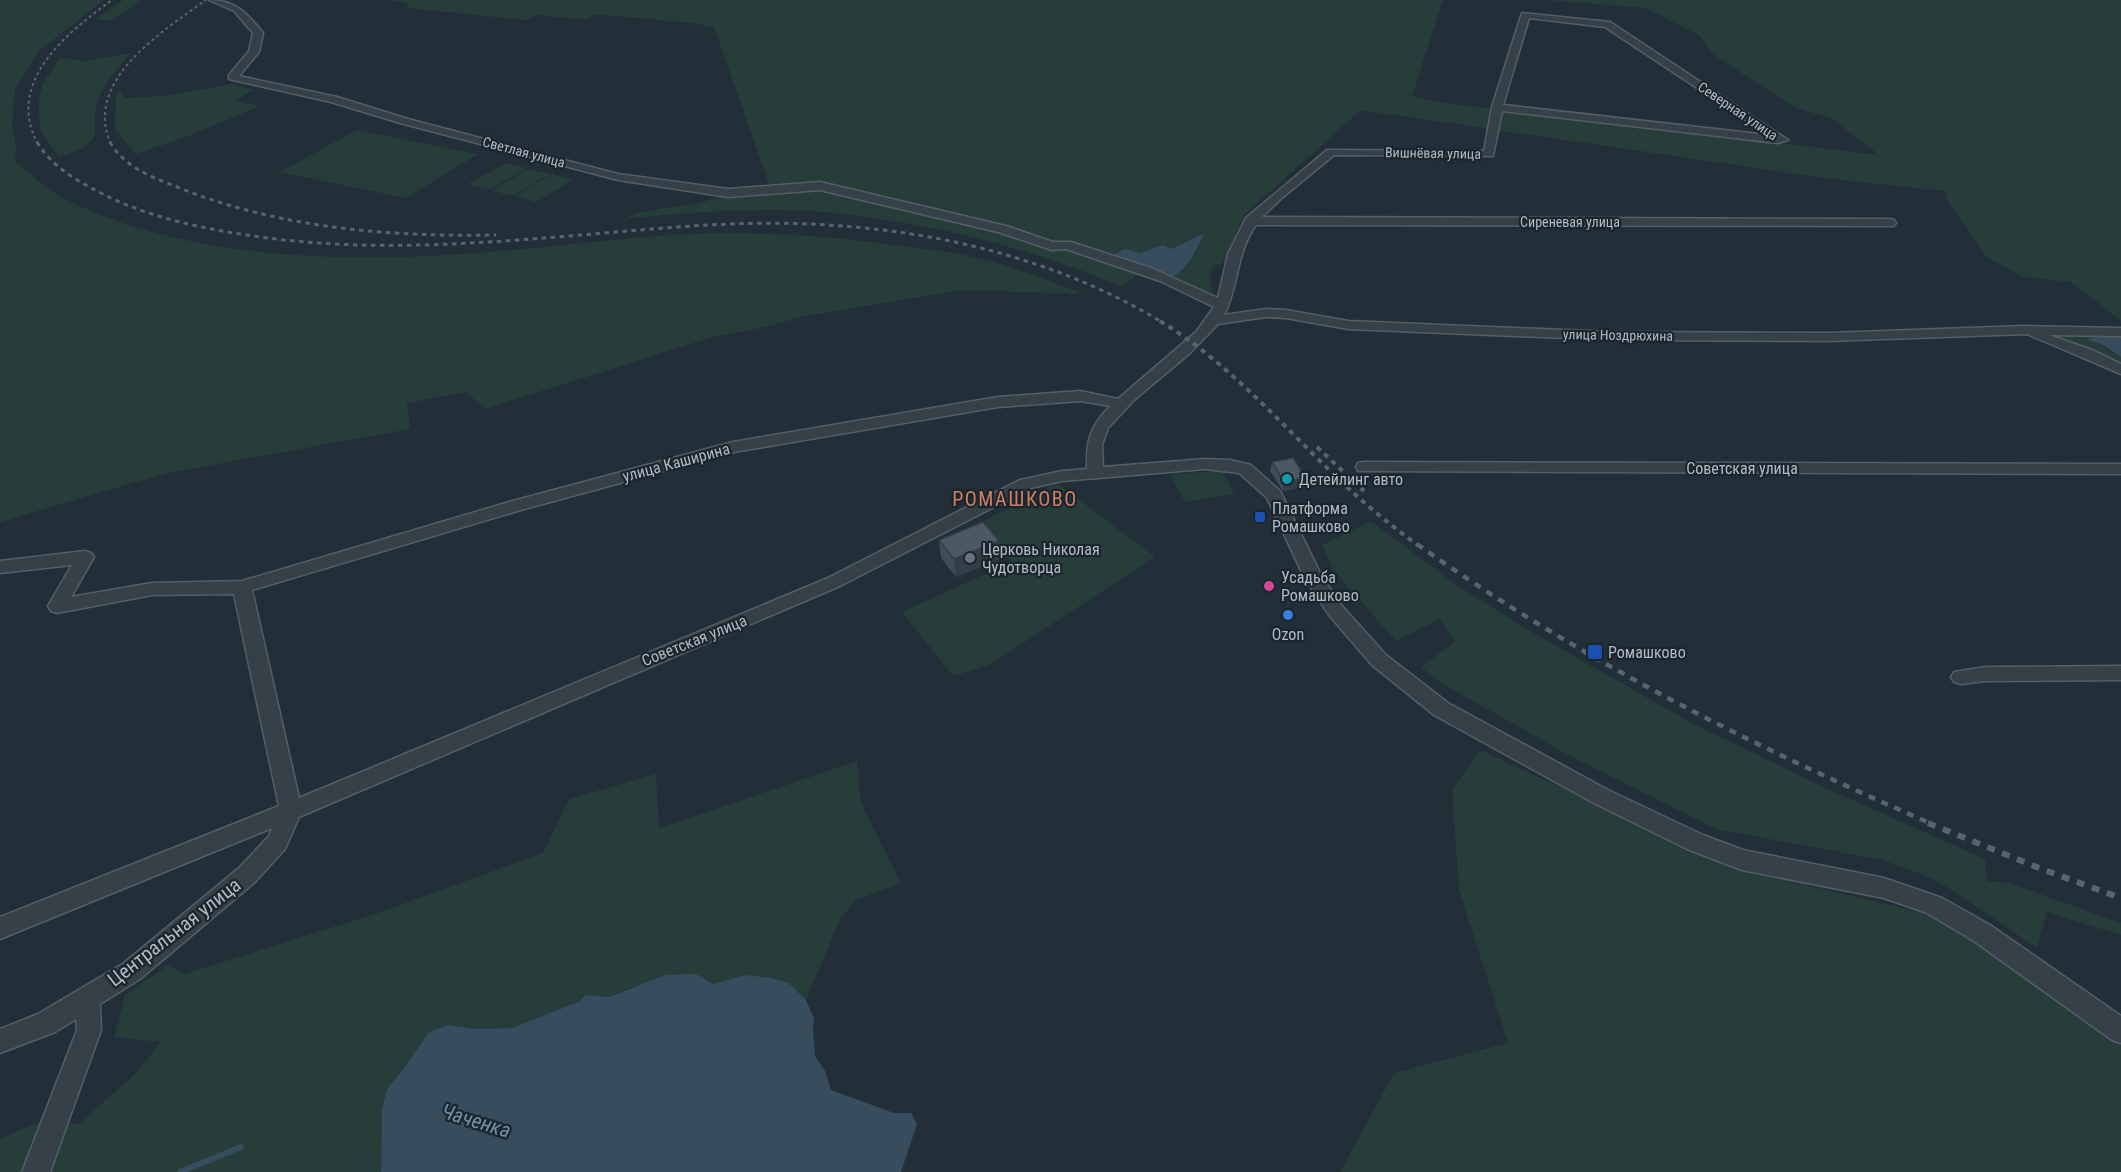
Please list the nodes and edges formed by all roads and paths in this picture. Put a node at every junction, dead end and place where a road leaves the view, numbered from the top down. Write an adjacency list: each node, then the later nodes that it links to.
1 (213, 0): 5 (street, Светлая улица)
2 (1497, 107): 2 (street, Северная улица); 3 (street, Вишнёвая улица)
3 (1250, 221): 4 (street, Сиреневая улица); 5 (street)
4 (1890, 223)
5 (1221, 305): 6 (street)
6 (1214, 321): 7 (street, улица Ноздрюхина); 10 (street)
7 (2024, 330): 8 (street, улица Ноздрюхина); 9 (street)
8 (2121, 333)
9 (2121, 370)
10 (1122, 404): 13 (street); 15 (street, улица Каширина)
11 (1364, 467): 12 (street, Советская улица)
12 (2121, 469)
13 (1095, 472): 18 (street, Советская улица); 21 (street, Советская улица)
14 (0, 567): 15 (street, улица Каширина)
15 (242, 587): 18 (street)
16 (2121, 673): 17 (street)
17 (1961, 677)
18 (291, 811): 19 (street, Советская улица); 20 (street, Центральная улица)
19 (0, 928)
20 (87, 998): 22 (street, Центральная улица); 23 (street)
21 (2121, 1031)
22 (0, 1041)
23 (36, 1172)

